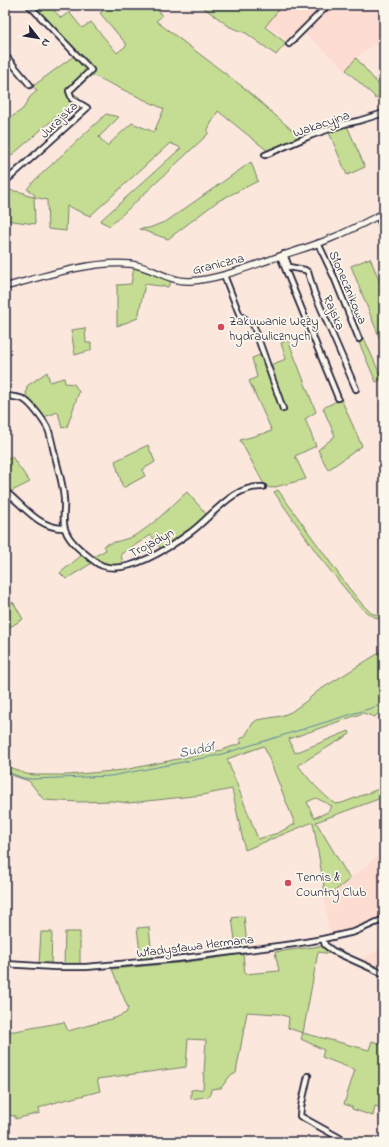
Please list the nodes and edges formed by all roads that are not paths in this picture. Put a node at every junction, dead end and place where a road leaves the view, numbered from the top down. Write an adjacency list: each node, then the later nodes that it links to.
1 (29, 5): 8 (street, Jurajska)
2 (328, 5): 3 (street)
3 (289, 44)
4 (5, 55): 5 (street)
5 (30, 85)
6 (384, 113): 7 (street, Wakacyjna)
7 (265, 155)
8 (7, 180)
9 (381, 214): 10 (street); 11 (street, Graniczna)
10 (384, 230)
11 (318, 243): 12 (street, Graniczna); 15 (street, Słonecznikowa)
12 (282, 255): 13 (street, Graniczna); 16 (street, Rajska); 18 (street)
13 (224, 275): 14 (street, Graniczna); 19 (street)
14 (5, 287)
15 (359, 339)
16 (356, 389)
17 (5, 395): 22 (street)
18 (338, 398)
19 (283, 409)
20 (262, 487): 22 (street, Trojadyn)
21 (5, 491): 22 (street)
22 (64, 528)
23 (384, 919): 24 (street, Władysława Hermana)
24 (323, 939): 25 (street, Władysława Hermana); 26 (street)
25 (5, 964)
26 (384, 974)
27 (308, 1076): 28 (street)
28 (348, 1142)

